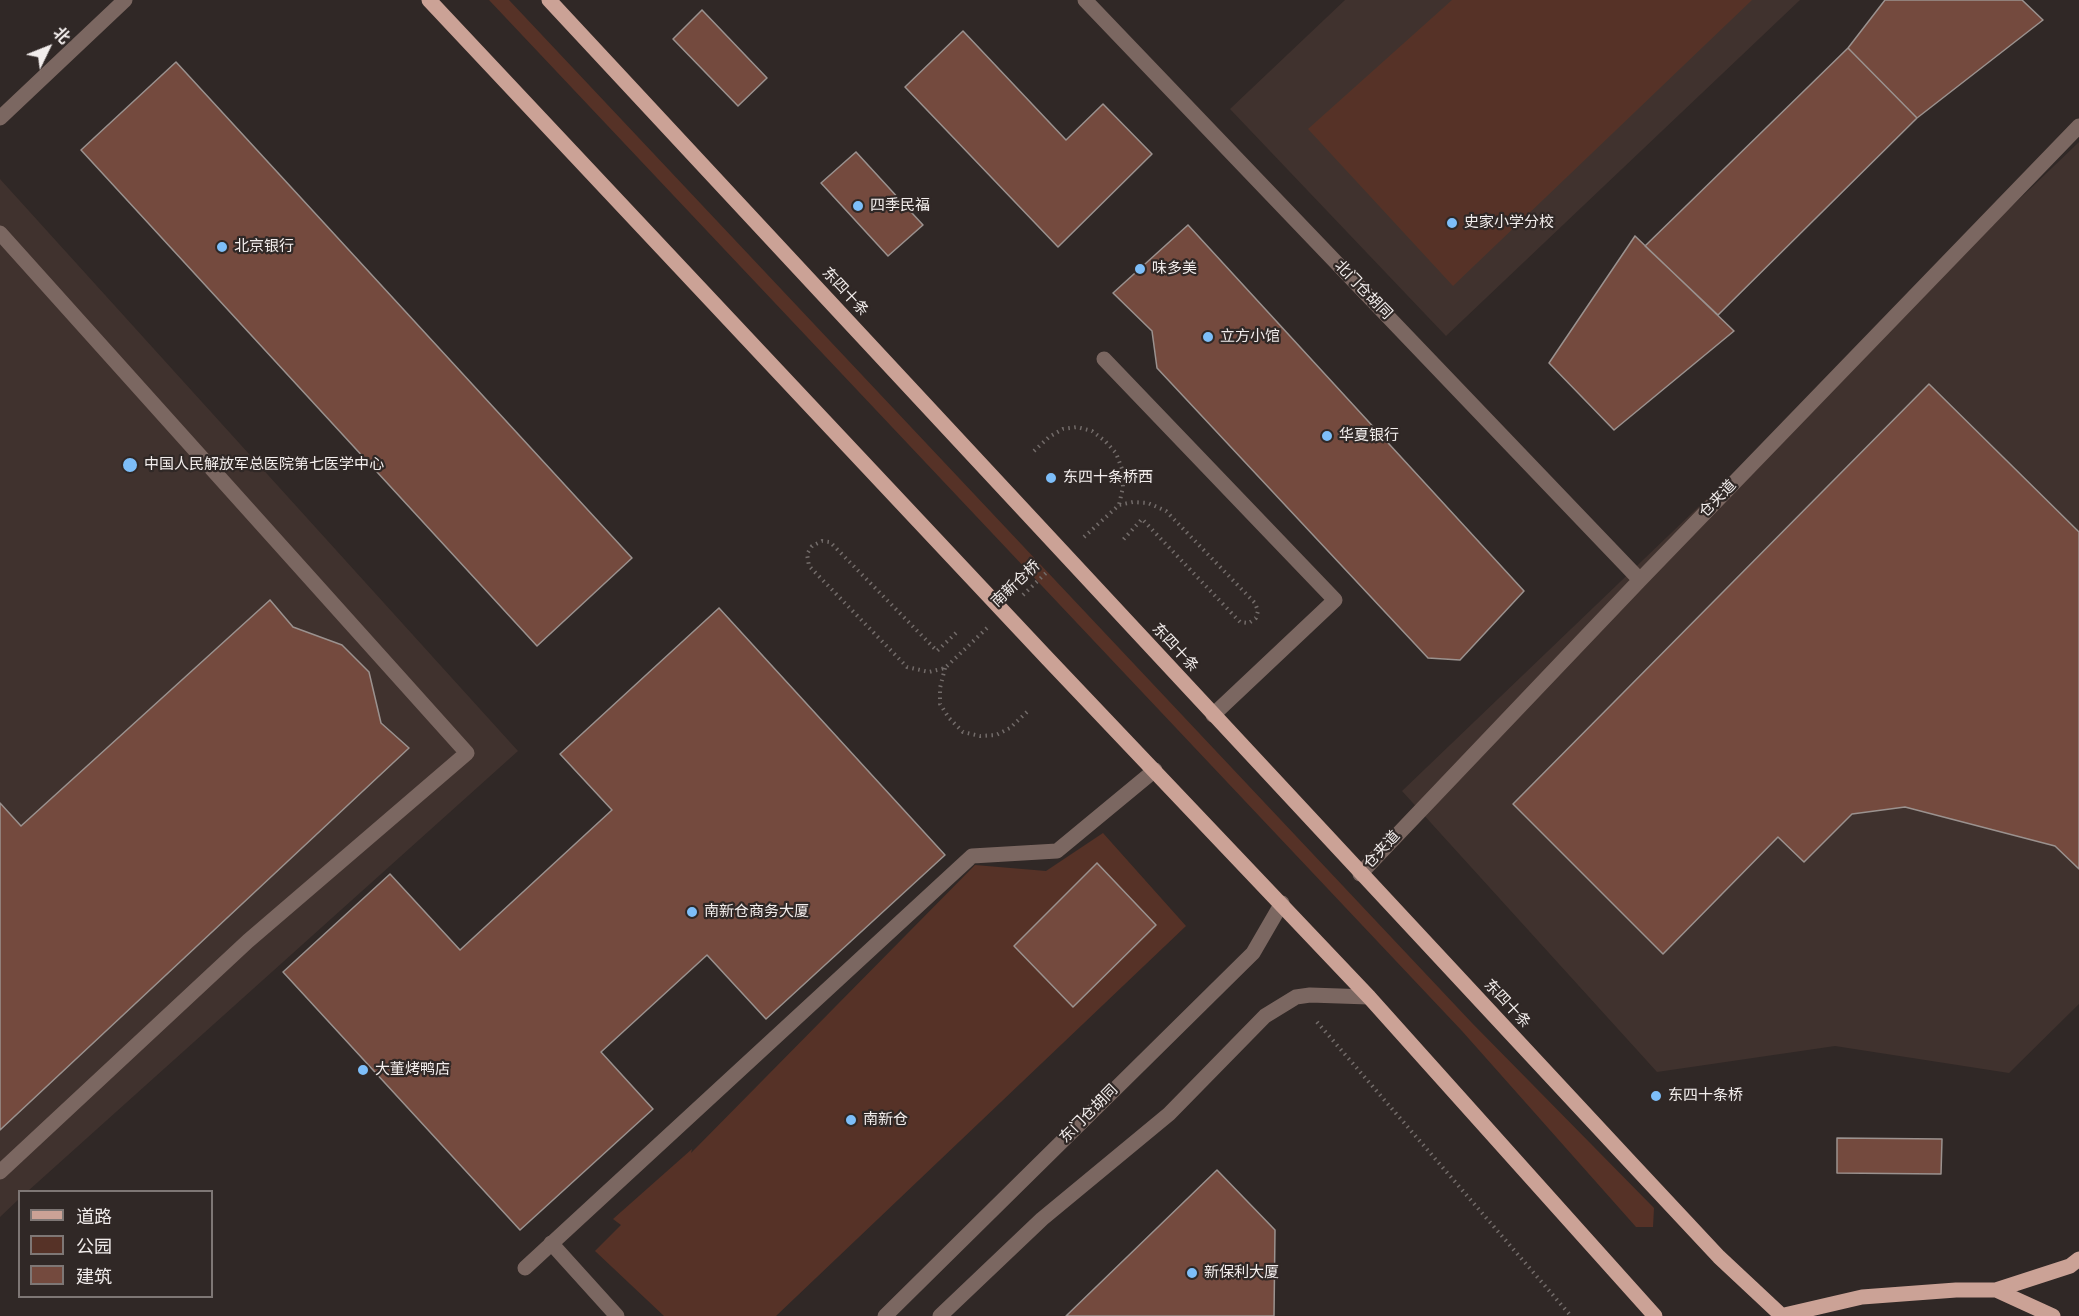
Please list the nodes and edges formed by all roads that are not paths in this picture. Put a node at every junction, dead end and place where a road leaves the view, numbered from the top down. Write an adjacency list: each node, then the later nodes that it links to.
1 (125, 0): 5 (street)
2 (429, 0): 11 (main road)
3 (549, 0): 10 (main road, 东四十条)
4 (1085, 0): 9 (street, 北门仓胡同)
5 (0, 118)
6 (2079, 126): 9 (street, 仓夹道)
7 (0, 233): 15 (street)
8 (1104, 359): 10 (street)
9 (1640, 580): 12 (street, 仓夹道)
10 (1213, 715): 12 (main road, 东四十条)
11 (1155, 770): 13 (main road); 16 (street)
12 (1360, 873): 24 (main road, 东四十条)
13 (1282, 903): 14 (main road); 21 (street, 东门仓胡同)
14 (1369, 997): 22 (street); 23 (main road)
15 (0, 1172)
16 (551, 1243): 18 (street); 20 (street)
17 (2079, 1259): 19 (main road)
18 (525, 1268)
19 (1996, 1290): 24 (main road); 25 (main road)
20 (617, 1316)
21 (885, 1316)
22 (940, 1316)
23 (1655, 1316)
24 (1781, 1316)
25 (2053, 1316)

